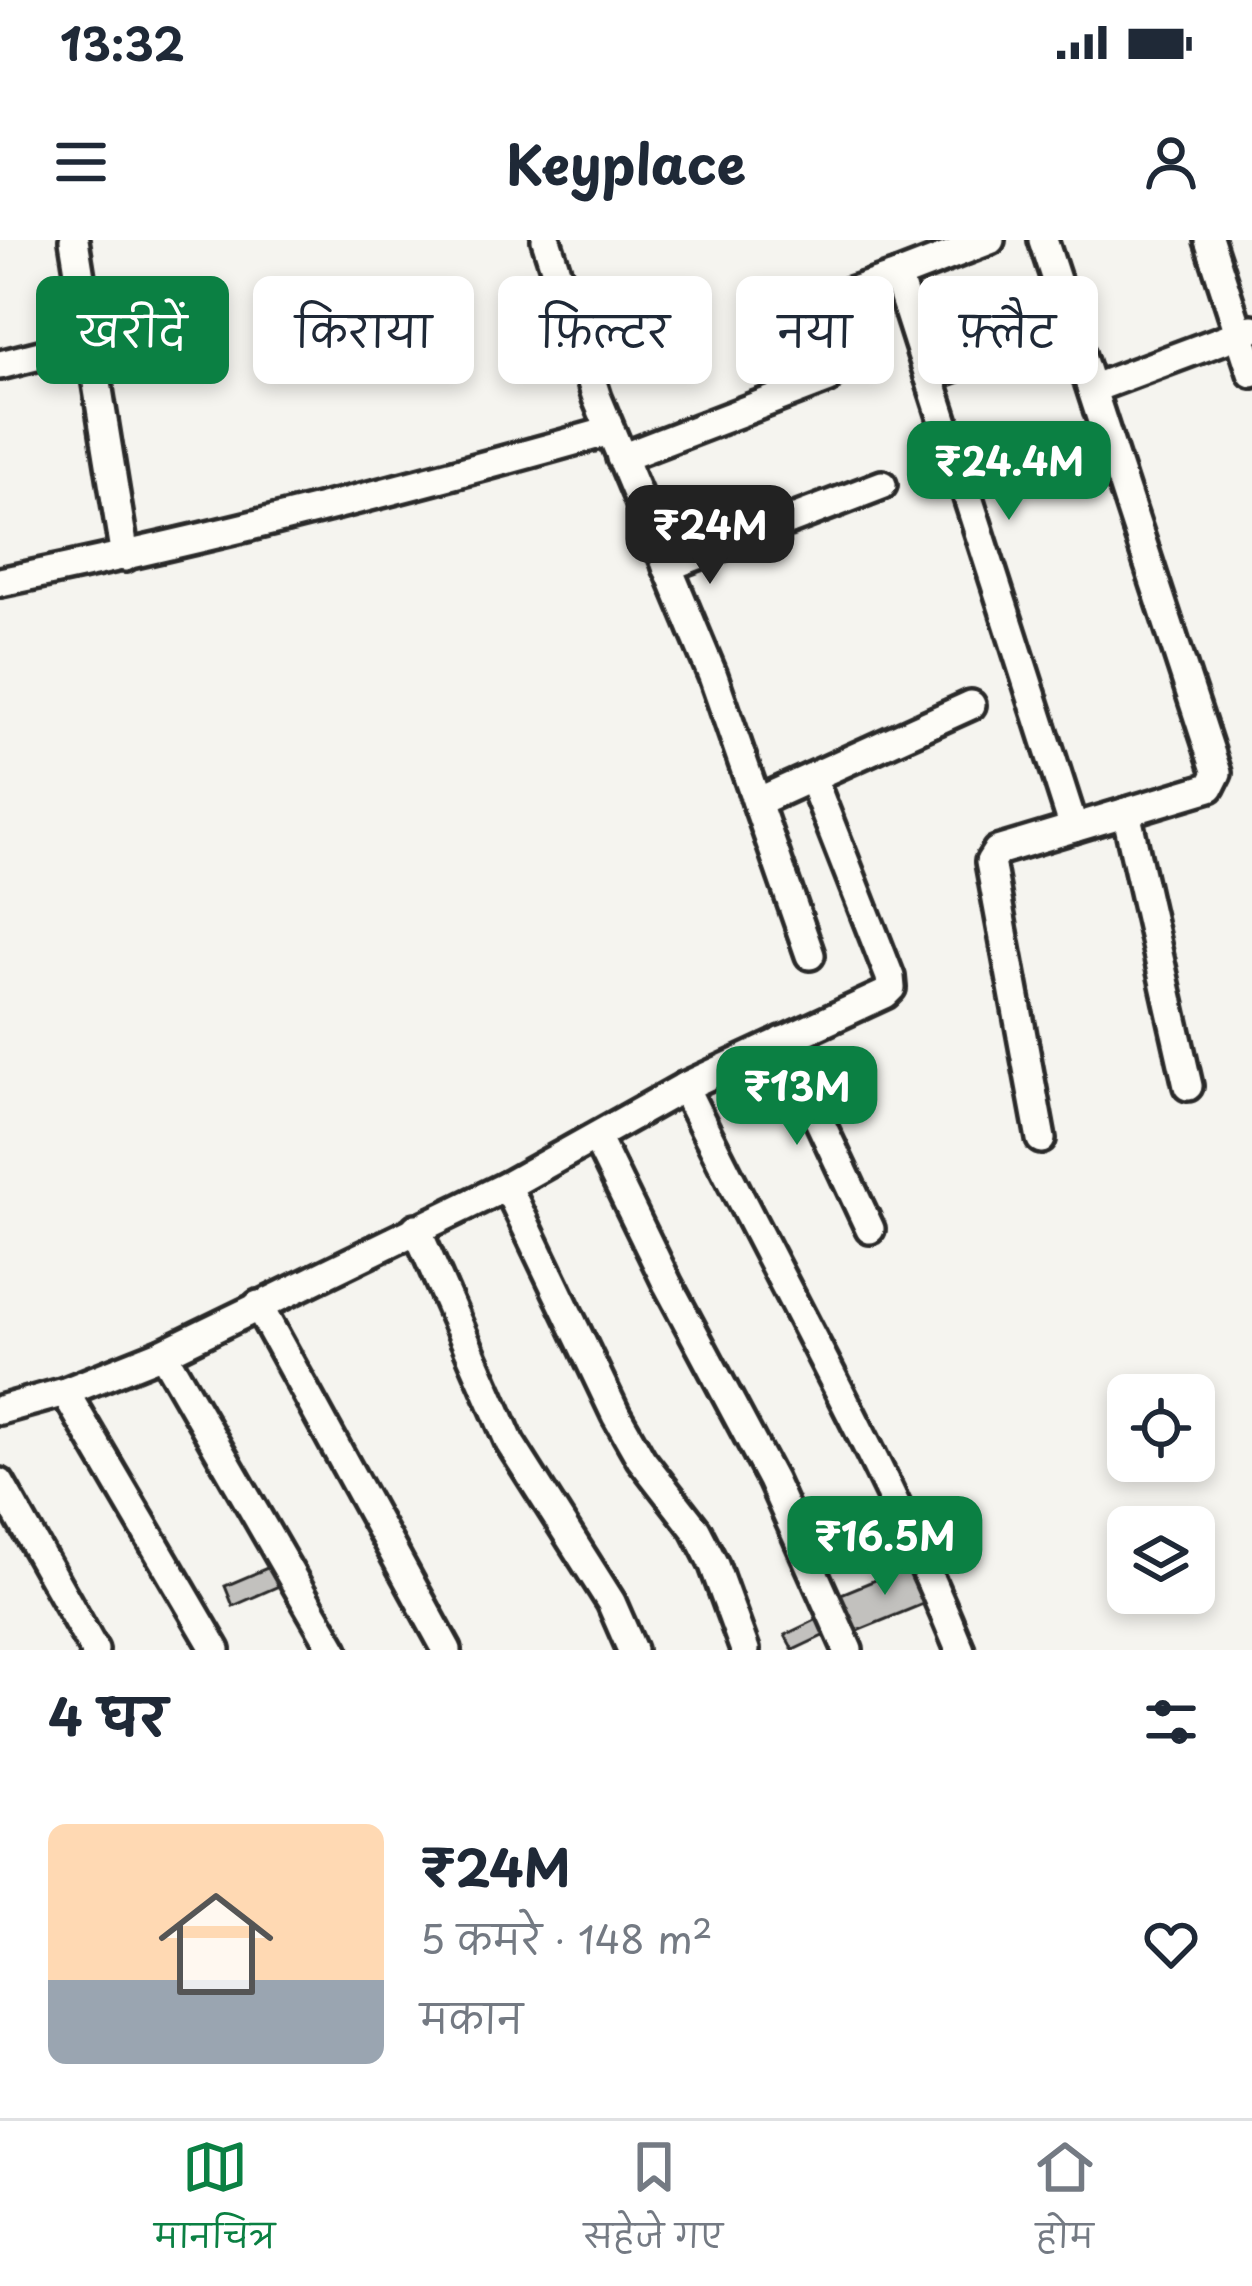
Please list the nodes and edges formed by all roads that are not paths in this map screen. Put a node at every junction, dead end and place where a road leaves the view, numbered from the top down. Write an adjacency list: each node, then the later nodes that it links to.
1 (74, 240): 6 (street)
2 (546, 240): 20 (street)
3 (990, 240): 7 (street)
4 (1043, 240): 8 (street)
5 (1209, 240): 10 (street)
6 (80, 276)
7 (897, 276): 9 (street); 11 (street)
8 (1056, 276)
9 (894, 277)
10 (1246, 331): 14 (street); 19 (street)
11 (918, 342)
12 (36, 360): 13 (street)
13 (0, 365)
14 (1252, 373)
15 (99, 384): 23 (street)
16 (814, 384): 21 (street)
17 (932, 384): 30 (street)
18 (1093, 384): 19 (street)
19 (1094, 388): 29 (street)
20 (610, 430): 21 (street); 23 (street)
21 (621, 458): 24 (street)
22 (882, 485): 24 (street)
23 (125, 557): 25 (street)
24 (667, 566): 28 (street)
25 (0, 582)
26 (971, 705): 27 (street)
27 (812, 778): 28 (street); 32 (street)
28 (757, 802): 31 (street)
29 (1126, 812): 30 (street); 33 (street)
30 (1074, 828): 36 (street)
31 (810, 955)
32 (782, 1041): 34 (street); 39 (street)
33 (1188, 1086)
34 (684, 1087): 35 (street); 45 (street)
35 (596, 1137): 37 (street); 52 (street)
36 (1041, 1139)
37 (507, 1186): 38 (street); 51 (street)
38 (416, 1228): 40 (street); 50 (street)
39 (870, 1229)
40 (258, 1304): 41 (street); 49 (street)
41 (163, 1353): 42 (street); 48 (street)
42 (65, 1392): 43 (street); 47 (street)
43 (0, 1410)
44 (0, 1483): 46 (street)
45 (953, 1648)
46 (94, 1650)
47 (216, 1650)
48 (334, 1650)
49 (447, 1650)
50 (632, 1650)
51 (745, 1650)
52 (848, 1650)

